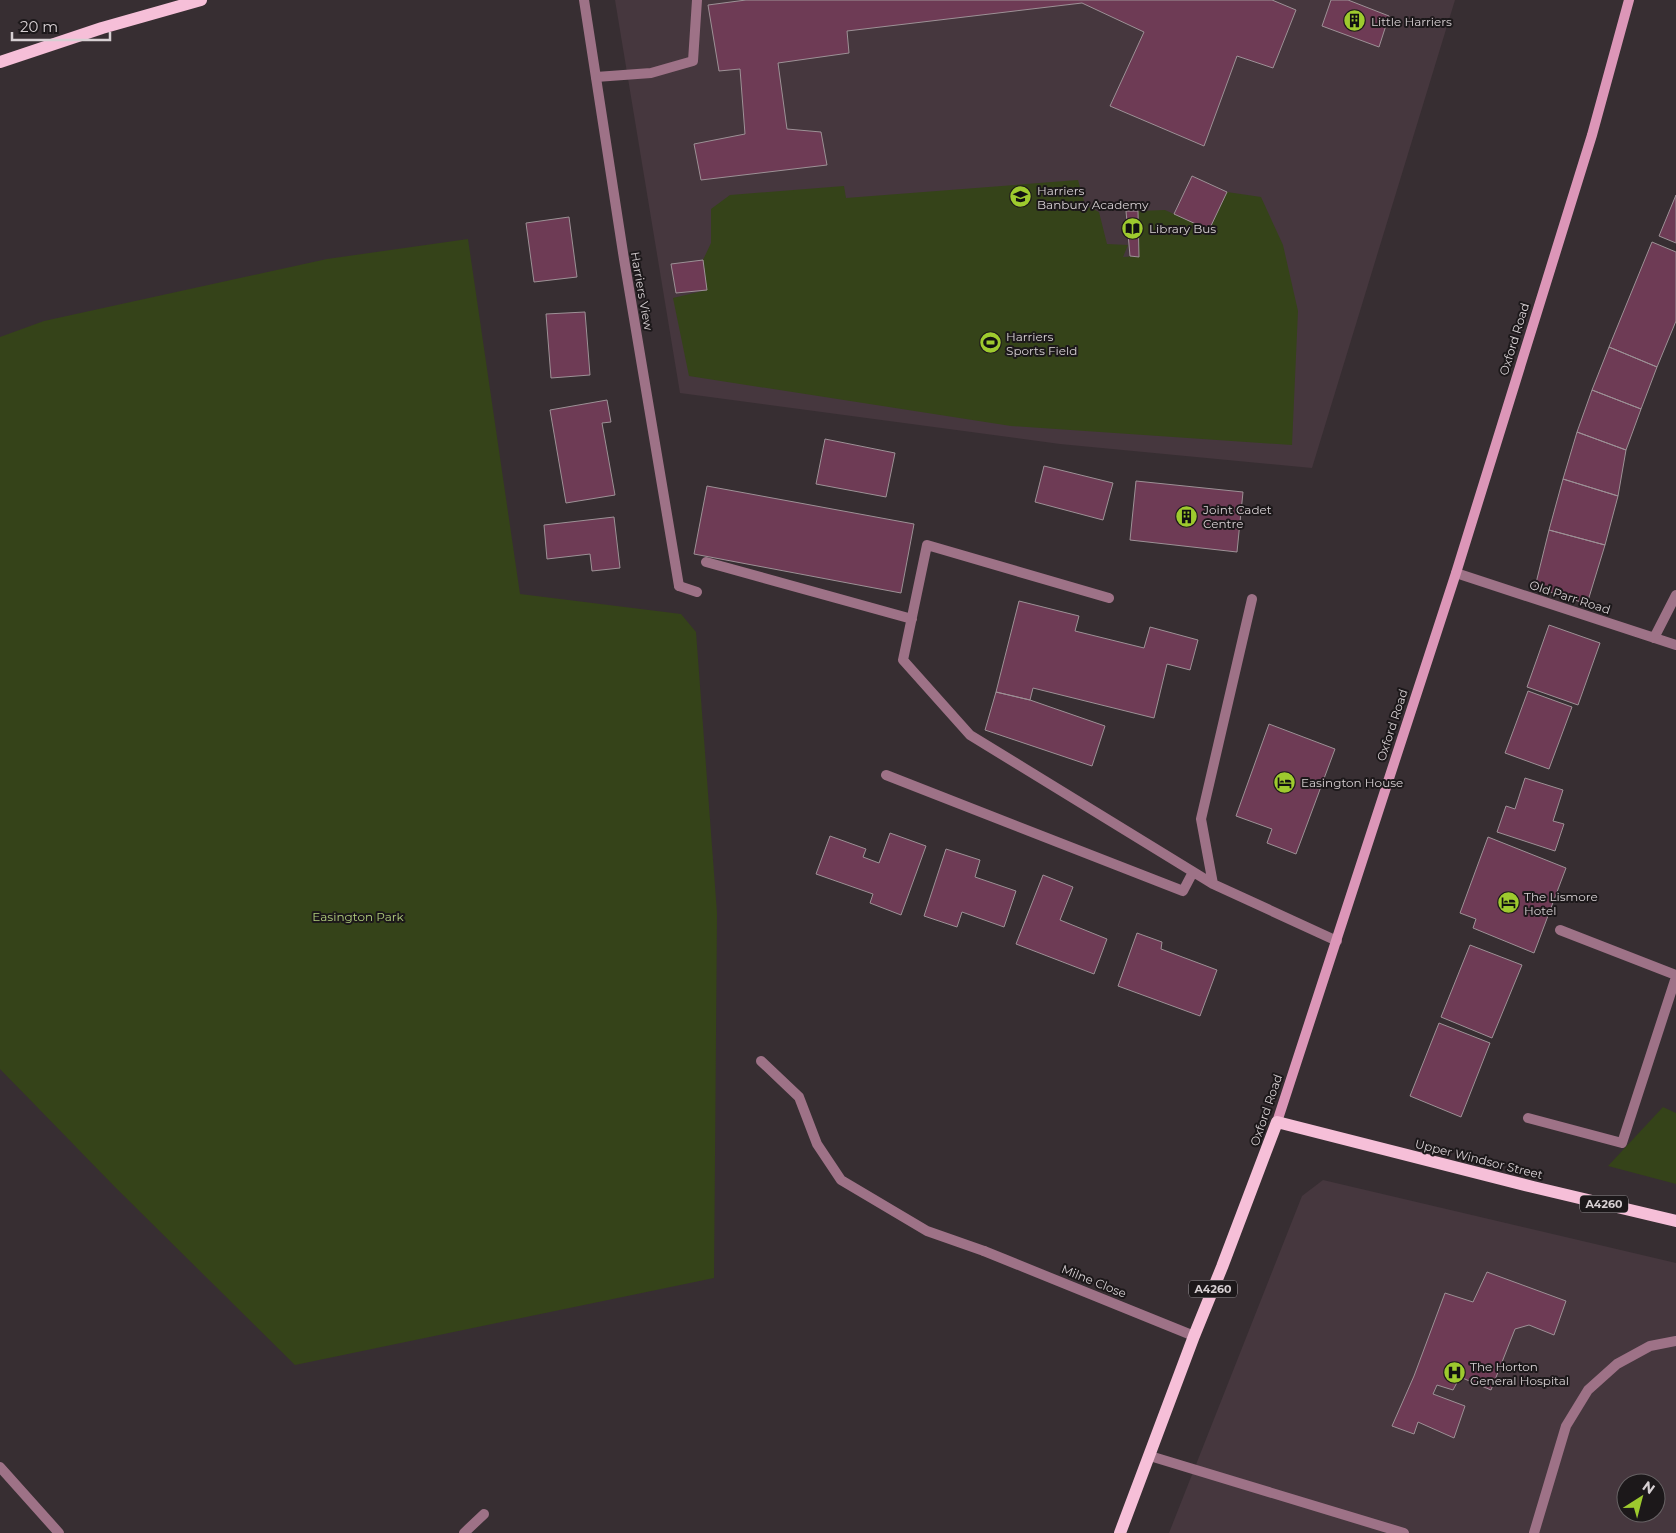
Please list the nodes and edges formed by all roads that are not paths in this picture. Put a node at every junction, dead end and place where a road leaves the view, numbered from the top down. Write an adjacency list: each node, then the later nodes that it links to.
1 (201, 0): 5 (main road)
2 (584, 0): 6 (street, Harriers View)
3 (697, 0): 6 (street)
4 (1629, 0): 8 (main road, Oxford Road)
5 (0, 62)
6 (596, 77): 9 (street, Harriers View)
7 (706, 562): 13 (street)
8 (1456, 573): 14 (street, Old Parr Road); 20 (main road, Oxford Road)
9 (697, 592)
10 (1676, 595): 14 (street)
11 (1110, 598): 13 (street)
12 (1252, 599): 18 (street)
13 (912, 619): 17 (street)
14 (1654, 638): 15 (street, Old Parr Road)
15 (1676, 645)
16 (886, 775): 17 (street)
17 (1192, 872): 18 (street)
18 (1213, 884): 20 (street)
19 (1560, 930): 21 (street)
20 (1336, 941): 24 (main road, Oxford Road)
21 (1676, 976): 23 (street)
22 (762, 1061): 26 (street, Milne Close)
23 (1528, 1118)
24 (1277, 1122): 25 (main road, Upper Windsor Street / A4260); 26 (main road, Oxford Road / A4260)
25 (1676, 1221)
26 (1194, 1336): 28 (main road, Oxford Road / A4260)
27 (1676, 1341): 35 (street)
28 (1150, 1456): 33 (main road, Oxford Road / A4260); 34 (street)
29 (0, 1466): 31 (street)
30 (484, 1514): 32 (street)
31 (59, 1533)
32 (464, 1533)
33 (1120, 1533)
34 (1404, 1533)
35 (1534, 1533)

